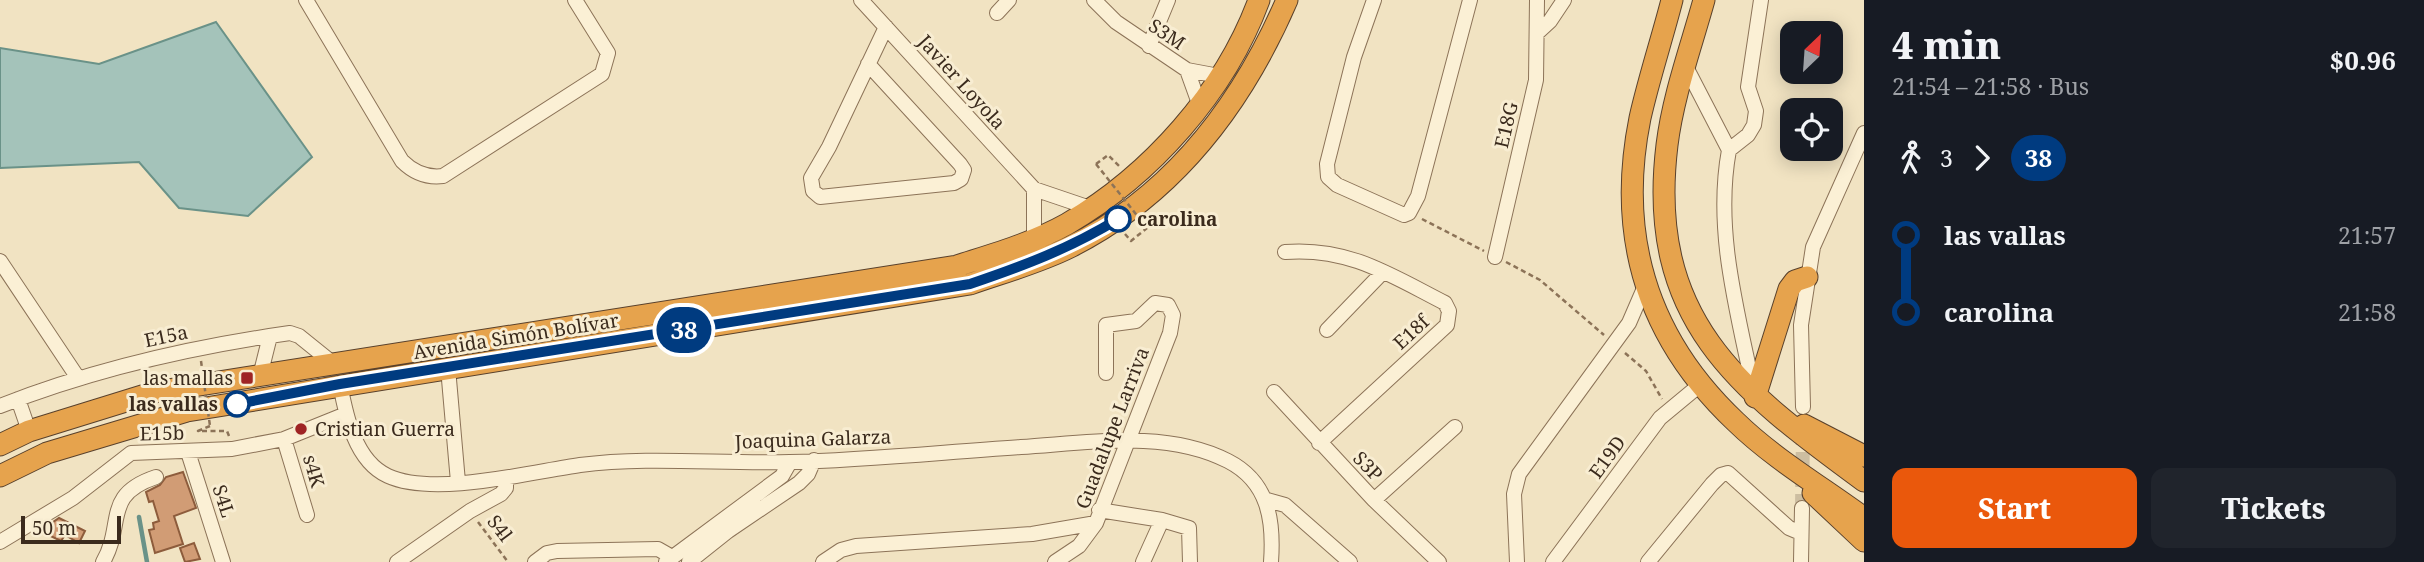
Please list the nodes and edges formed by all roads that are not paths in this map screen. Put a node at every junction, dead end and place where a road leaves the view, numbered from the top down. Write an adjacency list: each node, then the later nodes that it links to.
1 (306, 0): 2 (street)
2 (575, 0)
3 (861, 0): 17 (street, Javier Loyola)
4 (1009, 0): 16 (street)
5 (1094, 0): 19 (street, S3M)
6 (1168, 0): 19 (street)
7 (1259, 0): 23 (highway, Avenida Simón Bolívar)
8 (1287, 0): 38 (highway, Avenida Simón Bolívar)
9 (1374, 0): 10 (street)
10 (1470, 0)
11 (1537, 0): 18 (street, E18G)
12 (1564, 0): 18 (street)
13 (1672, 0): 35 (highway)
14 (1704, 0): 21 (highway)
15 (1762, 0): 26 (street)
16 (997, 13)
17 (886, 27): 20 (street); 27 (street, Javier Loyola)
18 (1537, 33): 31 (street, E18G)
19 (1149, 46): 22 (street, S3M)
20 (868, 64): 20 (street)
21 (1686, 67): 26 (street); 46 (highway)
22 (1187, 71): 23 (street, S3M); 24 (street, S3M)
23 (1219, 76): 24 (highway, Avenida Simón Bolívar)
24 (1200, 106): 28 (highway, Avenida Simón Bolívar)
25 (1864, 132): 34 (street)
26 (1729, 150): 46 (street)
27 (1034, 189): 28 (street, Javier Loyola); 29 (street)
28 (1090, 208): 29 (highway, Avenida Simón Bolívar)
29 (1034, 240): 40 (highway, Avenida Simón Bolívar)
30 (1285, 252): 33 (street, E18f)
31 (1495, 257)
32 (0, 261): 42 (street)
33 (1383, 272): 36 (street); 54 (street, E18f)
34 (1807, 278): 46 (highway); 48 (street)
35 (1645, 286): 43 (highway); 89 (street)
36 (1327, 330)
37 (270, 336): 40 (street, E15a); 41 (street); 42 (street, E15a)
38 (448, 368): 40 (highway, Avenida Simón Bolívar); 65 (street)
39 (1106, 373): 53 (street, Guadalupe Larriva)
40 (337, 375): 41 (highway, Avenida Simón Bolívar); 49 (street, Joaquina Galarza); 61 (highway, Avenida Simón Bolívar)
41 (260, 376): 51 (highway, Avenida Simón Bolívar)
42 (78, 377): 45 (street, E15a)
43 (1701, 384): 57 (highway); 90 (street, E19D)
44 (1274, 392): 54 (street, S3P)
45 (18, 399): 47 (street, E15a); 51 (street)
46 (1764, 403): 58 (highway); 64 (highway)
47 (1, 404)
48 (1803, 407)
49 (346, 414): 52 (street, E15b); 65 (street, Joaquina Galarza)
50 (1455, 427): 67 (street)
51 (29, 431): 55 (highway, Avenida Simón Bolívar)
52 (284, 439): 56 (street, E15b); 69 (street, s4K)
53 (1125, 442): 59 (street, Joaquina Galarza); 66 (street, Joaquina Galarza); 70 (street, Guadalupe Larriva)
54 (1319, 443): 67 (street, S3P)
55 (0, 445)
56 (188, 452): 75 (street, E15b); 78 (street, S4L)
57 (1772, 452): 71 (highway); 74 (highway)
58 (1864, 456)
59 (814, 460): 60 (street, Joaquina Galarza); 81 (street)
60 (790, 462): 63 (street, Joaquina Galarza); 76 (street)
61 (0, 476)
62 (156, 477): 77 (street)
63 (506, 480): 65 (street, Joaquina Galarza); 79 (street)
64 (1864, 481)
65 (458, 482)
66 (1267, 500): 86 (street); 87 (street)
67 (1374, 500): 88 (street, S3P)
68 (1802, 508): 73 (street)
69 (307, 515)
70 (1097, 517): 72 (street); 82 (street); 83 (street, Guadalupe Larriva)
71 (1864, 518)
72 (1162, 520): 84 (street); 85 (street)
73 (1801, 533): 91 (street); 92 (street)
74 (1864, 541)
75 (0, 542)
76 (669, 559): 80 (street)
77 (103, 562)
78 (223, 562)
79 (397, 562)
80 (535, 562)
81 (689, 562)
82 (822, 562)
83 (1055, 562)
84 (1143, 562)
85 (1190, 562)
86 (1270, 562)
87 (1350, 562)
88 (1439, 562)
89 (1517, 562)
90 (1553, 562)
91 (1648, 562)
92 (1801, 562)

